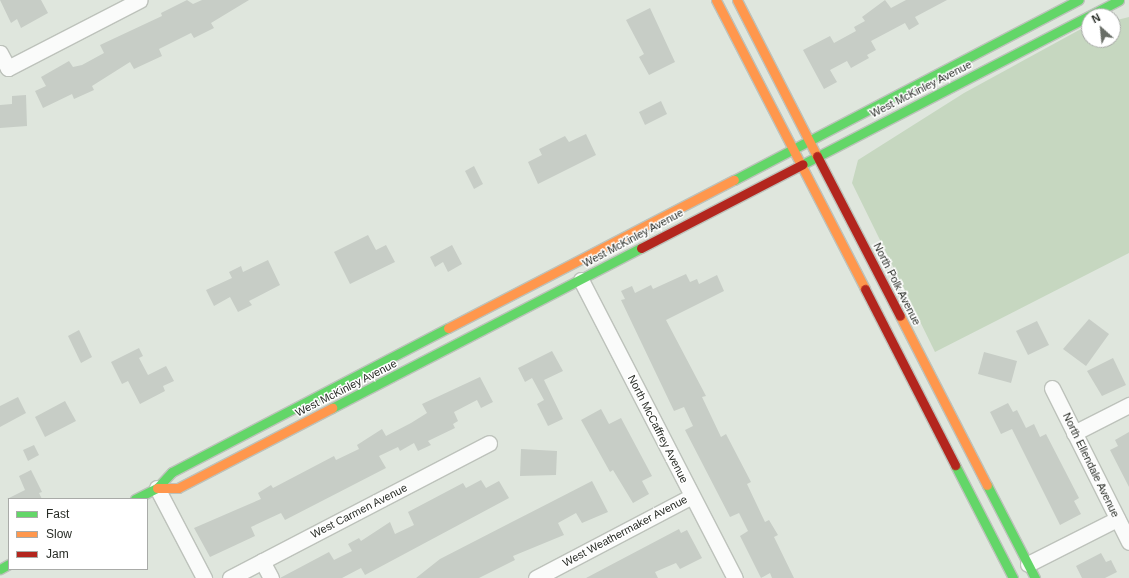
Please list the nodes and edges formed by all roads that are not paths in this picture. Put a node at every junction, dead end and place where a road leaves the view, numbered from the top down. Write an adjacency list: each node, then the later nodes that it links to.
1 (140, 0): 6 (street)
2 (716, 0): 8 (main road)
3 (737, 0): 7 (main road, North Polk Avenue)
4 (1118, 0): 9 (main road, West McKinley Avenue)
5 (1071, 2): 7 (main road, West McKinley Avenue)
6 (0, 53)
7 (809, 140): 8 (main road, West McKinley Avenue); 9 (main road, North Polk Avenue)
8 (793, 148): 10 (main road); 11 (main road, West McKinley Avenue)
9 (818, 156): 10 (main road, West McKinley Avenue); 25 (main road, North Polk Avenue)
10 (802, 164): 12 (main road, West McKinley Avenue); 18 (main road)
11 (730, 180): 12 (main road); 19 (main road, West McKinley Avenue)
12 (680, 227): 13 (main road, West McKinley Avenue)
13 (581, 280): 19 (main road, West McKinley Avenue); 20 (street, North McCaffrey Avenue)
14 (1052, 388): 16 (street, North Ellendale Avenue)
15 (1129, 405): 16 (street)
16 (1074, 433): 22 (street, North Ellendale Avenue)
17 (489, 443): 24 (street, West Carmen Avenue)
18 (957, 468): 25 (main road); 31 (main road)
19 (157, 488): 21 (main road, West McKinley Avenue); 26 (street)
20 (692, 496): 29 (street, West Weathermaker Avenue); 30 (street, North McCaffrey Avenue)
21 (137, 498)
22 (1117, 519): 23 (street, North Ellendale Avenue); 25 (street)
23 (1129, 542)
24 (262, 561): 27 (street, West Carmen Avenue); 28 (street)
25 (1028, 564): 32 (main road, North Polk Avenue)
26 (204, 578)
27 (230, 578)
28 (271, 578)
29 (536, 578)
30 (735, 578)
31 (1013, 578)
32 (1035, 578)

